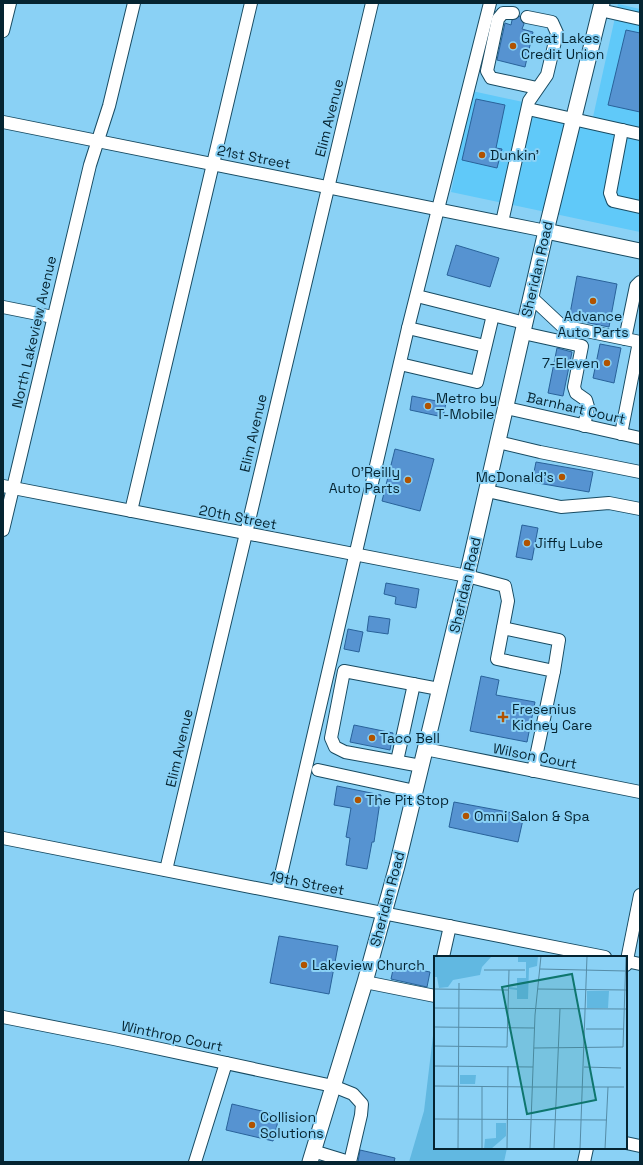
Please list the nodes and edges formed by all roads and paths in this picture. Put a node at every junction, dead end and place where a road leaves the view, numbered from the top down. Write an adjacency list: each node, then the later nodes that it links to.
1 (10, 3): 10 (street)
2 (134, 3): 17 (street, North Lakeview Avenue)
3 (251, 3): 18 (street)
4 (372, 3): 19 (street, Elim Avenue)
5 (490, 3): 21 (street)
6 (601, 6): 9 (street); 13 (main road, Sheridan Road)
7 (513, 13): 11 (street)
8 (527, 17): 11 (street)
9 (640, 19)
10 (3, 30)
11 (538, 88): 12 (street)
12 (528, 108): 13 (street); 22 (street)
13 (574, 119): 15 (street); 23 (main road, Sheridan Road)
14 (3, 122): 17 (street, 21st Street)
15 (622, 130): 16 (street); 20 (street)
16 (640, 134)
17 (98, 141): 18 (street, 21st Street); 30 (street, North Lakeview Avenue)
18 (213, 164): 19 (street, 21st Street); 46 (street)
19 (328, 187): 21 (street, 21st Street); 48 (street, Elim Avenue)
20 (640, 207)
21 (439, 210): 22 (street, 21st Street); 26 (street)
22 (502, 222): 23 (street, 21st Street)
23 (546, 230): 24 (main road); 27 (main road, Sheridan Road)
24 (640, 251)
25 (640, 282): 33 (street)
26 (417, 296): 29 (street); 31 (street)
27 (531, 297): 32 (main road, Sheridan Road); 33 (street)
28 (3, 307): 30 (street)
29 (493, 315): 32 (street); 35 (street)
30 (53, 317): 43 (street, North Lakeview Avenue)
31 (408, 328): 35 (street); 36 (street)
32 (524, 328): 37 (main road, Sheridan Road); 38 (street)
33 (625, 339): 34 (street)
34 (640, 342): 39 (street)
35 (485, 346): 36 (street)
36 (400, 364): 49 (street)
37 (506, 408): 38 (street, Barnhart Court); 41 (main road, Sheridan Road)
38 (584, 426): 39 (street, Barnhart Court)
39 (621, 434): 40 (street, Barnhart Court)
40 (640, 438)
41 (498, 442): 42 (street); 44 (main road, Sheridan Road)
42 (640, 472)
43 (8, 487): 46 (street, 20th Street); 47 (street, North Lakeview Avenue)
44 (487, 491): 45 (street); 50 (main road, Sheridan Road)
45 (640, 509)
46 (131, 511): 48 (street, 20th Street)
47 (3, 530)
48 (244, 534): 49 (street, 20th Street); 63 (street, Elim Avenue)
49 (356, 555): 50 (street, 20th Street); 64 (street)
50 (467, 576): 51 (street, 20th Street); 54 (main road, Sheridan Road)
51 (503, 628): 52 (street); 52 (street)
52 (554, 671): 59 (street)
53 (414, 684): 54 (street); 56 (street); 56 (street)
54 (439, 689): 55 (main road, Sheridan Road)
55 (425, 749): 57 (main road, Sheridan Road); 59 (street, Wilson Court)
56 (397, 761): 57 (street)
57 (421, 766): 60 (main road, Sheridan Road)
58 (318, 770): 60 (street)
59 (534, 770): 61 (street, Wilson Court)
60 (415, 791): 66 (main road, Sheridan Road)
61 (640, 792)
62 (3, 838): 63 (street, 19th Street)
63 (166, 870): 64 (street, 19th Street)
64 (277, 892): 66 (street, 19th Street)
65 (640, 895): 70 (street)
66 (384, 913): 67 (street, 19th Street); 73 (main road, Sheridan Road)
67 (450, 926): 68 (street); 69 (street, 19th Street)
68 (444, 956)
69 (600, 956)
70 (627, 957)
71 (627, 962): 72 (street)
72 (640, 964)
73 (365, 982): 74 (street); 77 (main road, Sheridan Road)
74 (434, 996)
75 (3, 1017): 76 (street, Winthrop Court)
76 (226, 1063): 77 (street, Winthrop Court); 82 (street)
77 (333, 1086): 81 (main road, Sheridan Road); 83 (street, Winthrop Court)
78 (627, 1143): 79 (street)
79 (640, 1146)
80 (587, 1149): 84 (street)
81 (312, 1156): 83 (street)
82 (195, 1162)
83 (349, 1162)
84 (584, 1162)

